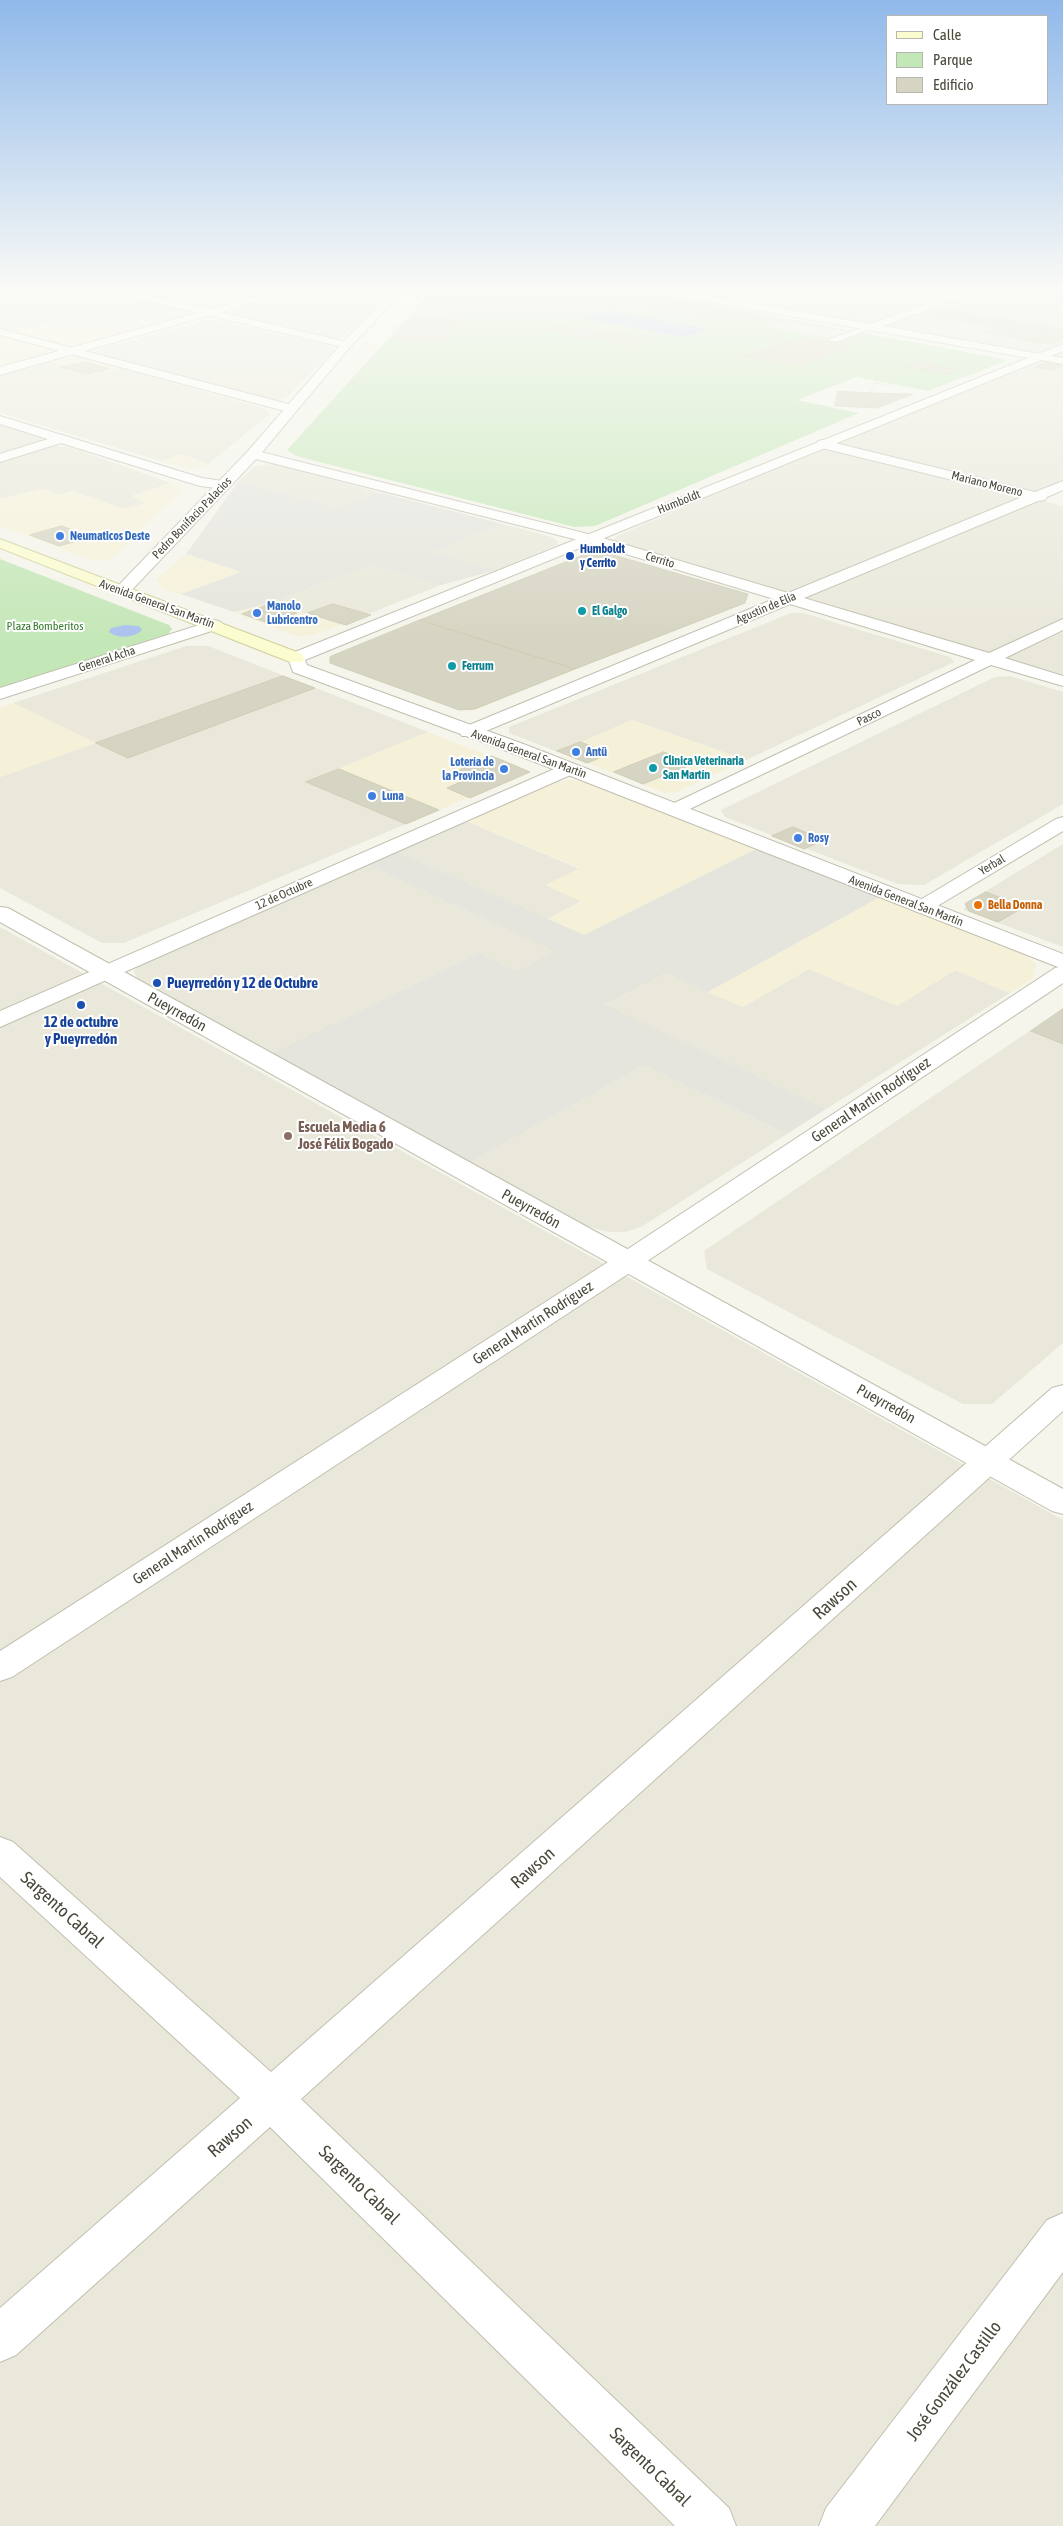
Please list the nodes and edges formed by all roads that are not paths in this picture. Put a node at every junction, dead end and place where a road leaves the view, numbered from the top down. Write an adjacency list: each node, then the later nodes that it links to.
1 (280, 406): 4 (street)
2 (295, 406): 4 (street, Pedro Bonifacio Palacios)
3 (918, 406): 7 (street, Humboldt)
4 (292, 409): 8 (street, Pedro Bonifacio Palacios)
5 (0, 420): 6 (street)
6 (61, 439): 9 (street); 10 (street)
7 (823, 444): 12 (street, Mariano Moreno); 14 (street, Humboldt)
8 (253, 454): 10 (street, Pedro Bonifacio Palacios); 14 (street, Cerrito)
9 (0, 458)
10 (224, 484): 16 (street, Pedro Bonifacio Palacios)
11 (1063, 484): 12 (street, Agustín de Elía)
12 (1036, 496): 13 (street, Mariano Moreno); 17 (street, Agustín de Elía)
13 (1063, 502)
14 (591, 539): 17 (street, Cerrito); 20 (street, Humboldt)
15 (2, 545): 16 (main road, Avenida General San Martín)
16 (122, 591): 19 (main road, Avenida General San Martín)
17 (789, 598): 21 (street, Cerrito); 24 (street, Agustín de Elía)
18 (1063, 624): 21 (street, Pasco)
19 (215, 625): 20 (main road, Avenida General San Martín); 23 (street, General Acha)
20 (296, 658): 24 (street, Avenida General San Martín)
21 (990, 659): 22 (street, Cerrito); 26 (street, Pasco)
22 (1063, 680)
23 (0, 694)
24 (468, 732): 25 (street, Avenida General San Martín)
25 (568, 768): 26 (street, Avenida General San Martín); 31 (street, 12 de Octubre)
26 (674, 810): 28 (street, Avenida General San Martín)
27 (1063, 823): 28 (street, Yerbal)
28 (922, 907): 30 (street, Avenida General San Martín)
29 (0, 913): 31 (street, Pueyrredón)
30 (1063, 962)
31 (107, 972): 33 (street, 12 de Octubre); 34 (street, Pueyrredón)
32 (1063, 973): 34 (street, General Martín Rodríguez)
33 (0, 1020)
34 (627, 1262): 36 (street, Pueyrredón); 38 (street, General Martín Rodríguez)
35 (1063, 1395): 36 (street, Rawson)
36 (991, 1461): 37 (street, Pueyrredón); 40 (street, Rawson)
37 (1063, 1502)
38 (0, 1668)
39 (0, 1853): 40 (street, Sargento Cabral)
40 (272, 2100): 42 (street, Rawson); 43 (street, Sargento Cabral)
41 (1063, 2235): 44 (street, José González Castillo)
42 (0, 2339)
43 (711, 2526)
44 (844, 2526)

